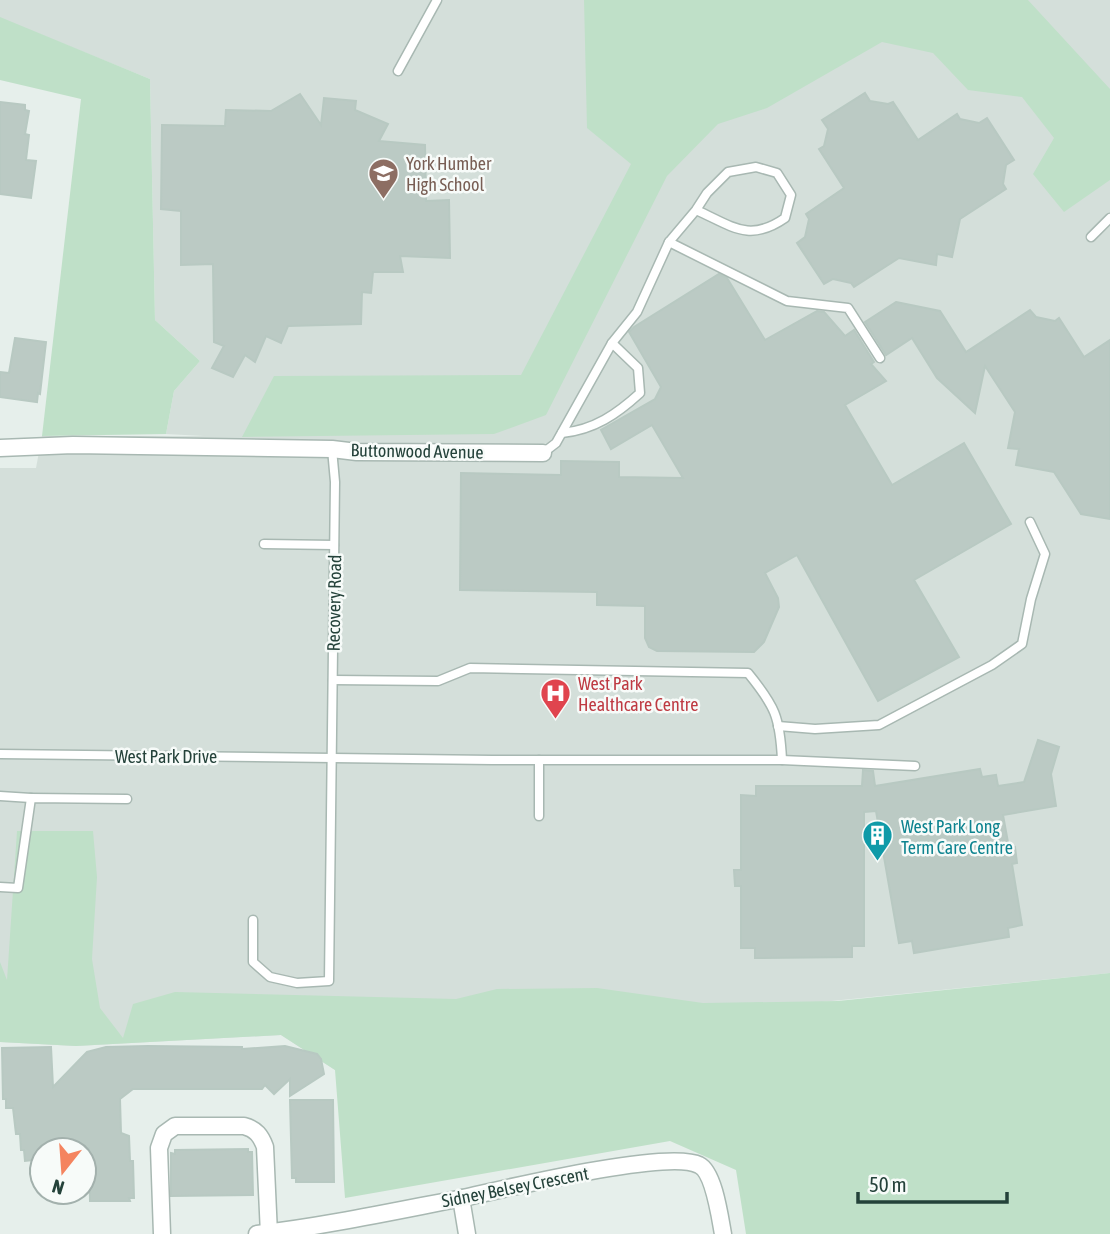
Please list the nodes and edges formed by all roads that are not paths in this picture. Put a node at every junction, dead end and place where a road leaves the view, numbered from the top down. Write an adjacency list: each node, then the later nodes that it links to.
1 (437, 0): 2 (lane)
2 (398, 71)
3 (696, 210): 3 (lane, Buttonwood Avenue); 6 (lane, Buttonwood Avenue)
4 (1110, 218): 5 (lane)
5 (1091, 237)
6 (669, 242): 7 (lane, Buttonwood Avenue); 8 (lane)
7 (612, 343): 9 (lane, Buttonwood Avenue); 9 (lane)
8 (880, 358)
9 (562, 433): 12 (lane, Buttonwood Avenue)
10 (0, 448): 11 (street, Buttonwood Avenue)
11 (332, 449): 12 (street, Buttonwood Avenue); 15 (lane, Recovery Road)
12 (543, 453)
13 (1030, 522): 17 (lane)
14 (264, 544): 15 (lane)
15 (334, 545): 16 (lane, Recovery Road)
16 (333, 680): 17 (lane); 19 (lane, Recovery Road)
17 (778, 726): 21 (lane)
18 (0, 754): 19 (lane, West Park Drive)
19 (331, 757): 20 (lane, West Park Drive); 28 (lane, Recovery Road)
20 (539, 760): 21 (lane, West Park Drive); 26 (lane)
21 (782, 760): 22 (lane, West Park Drive)
22 (915, 766)
23 (0, 796): 24 (lane)
24 (32, 798): 25 (lane); 27 (lane)
25 (127, 799)
26 (539, 817)
27 (0, 887)
28 (253, 920)
29 (461, 1198): 31 (street, Sidney Belsey Crescent); 32 (street); 33 (street, Sidney Belsey Crescent)
30 (162, 1234): 31 (street)
31 (265, 1234)
32 (467, 1234)
33 (723, 1234)

